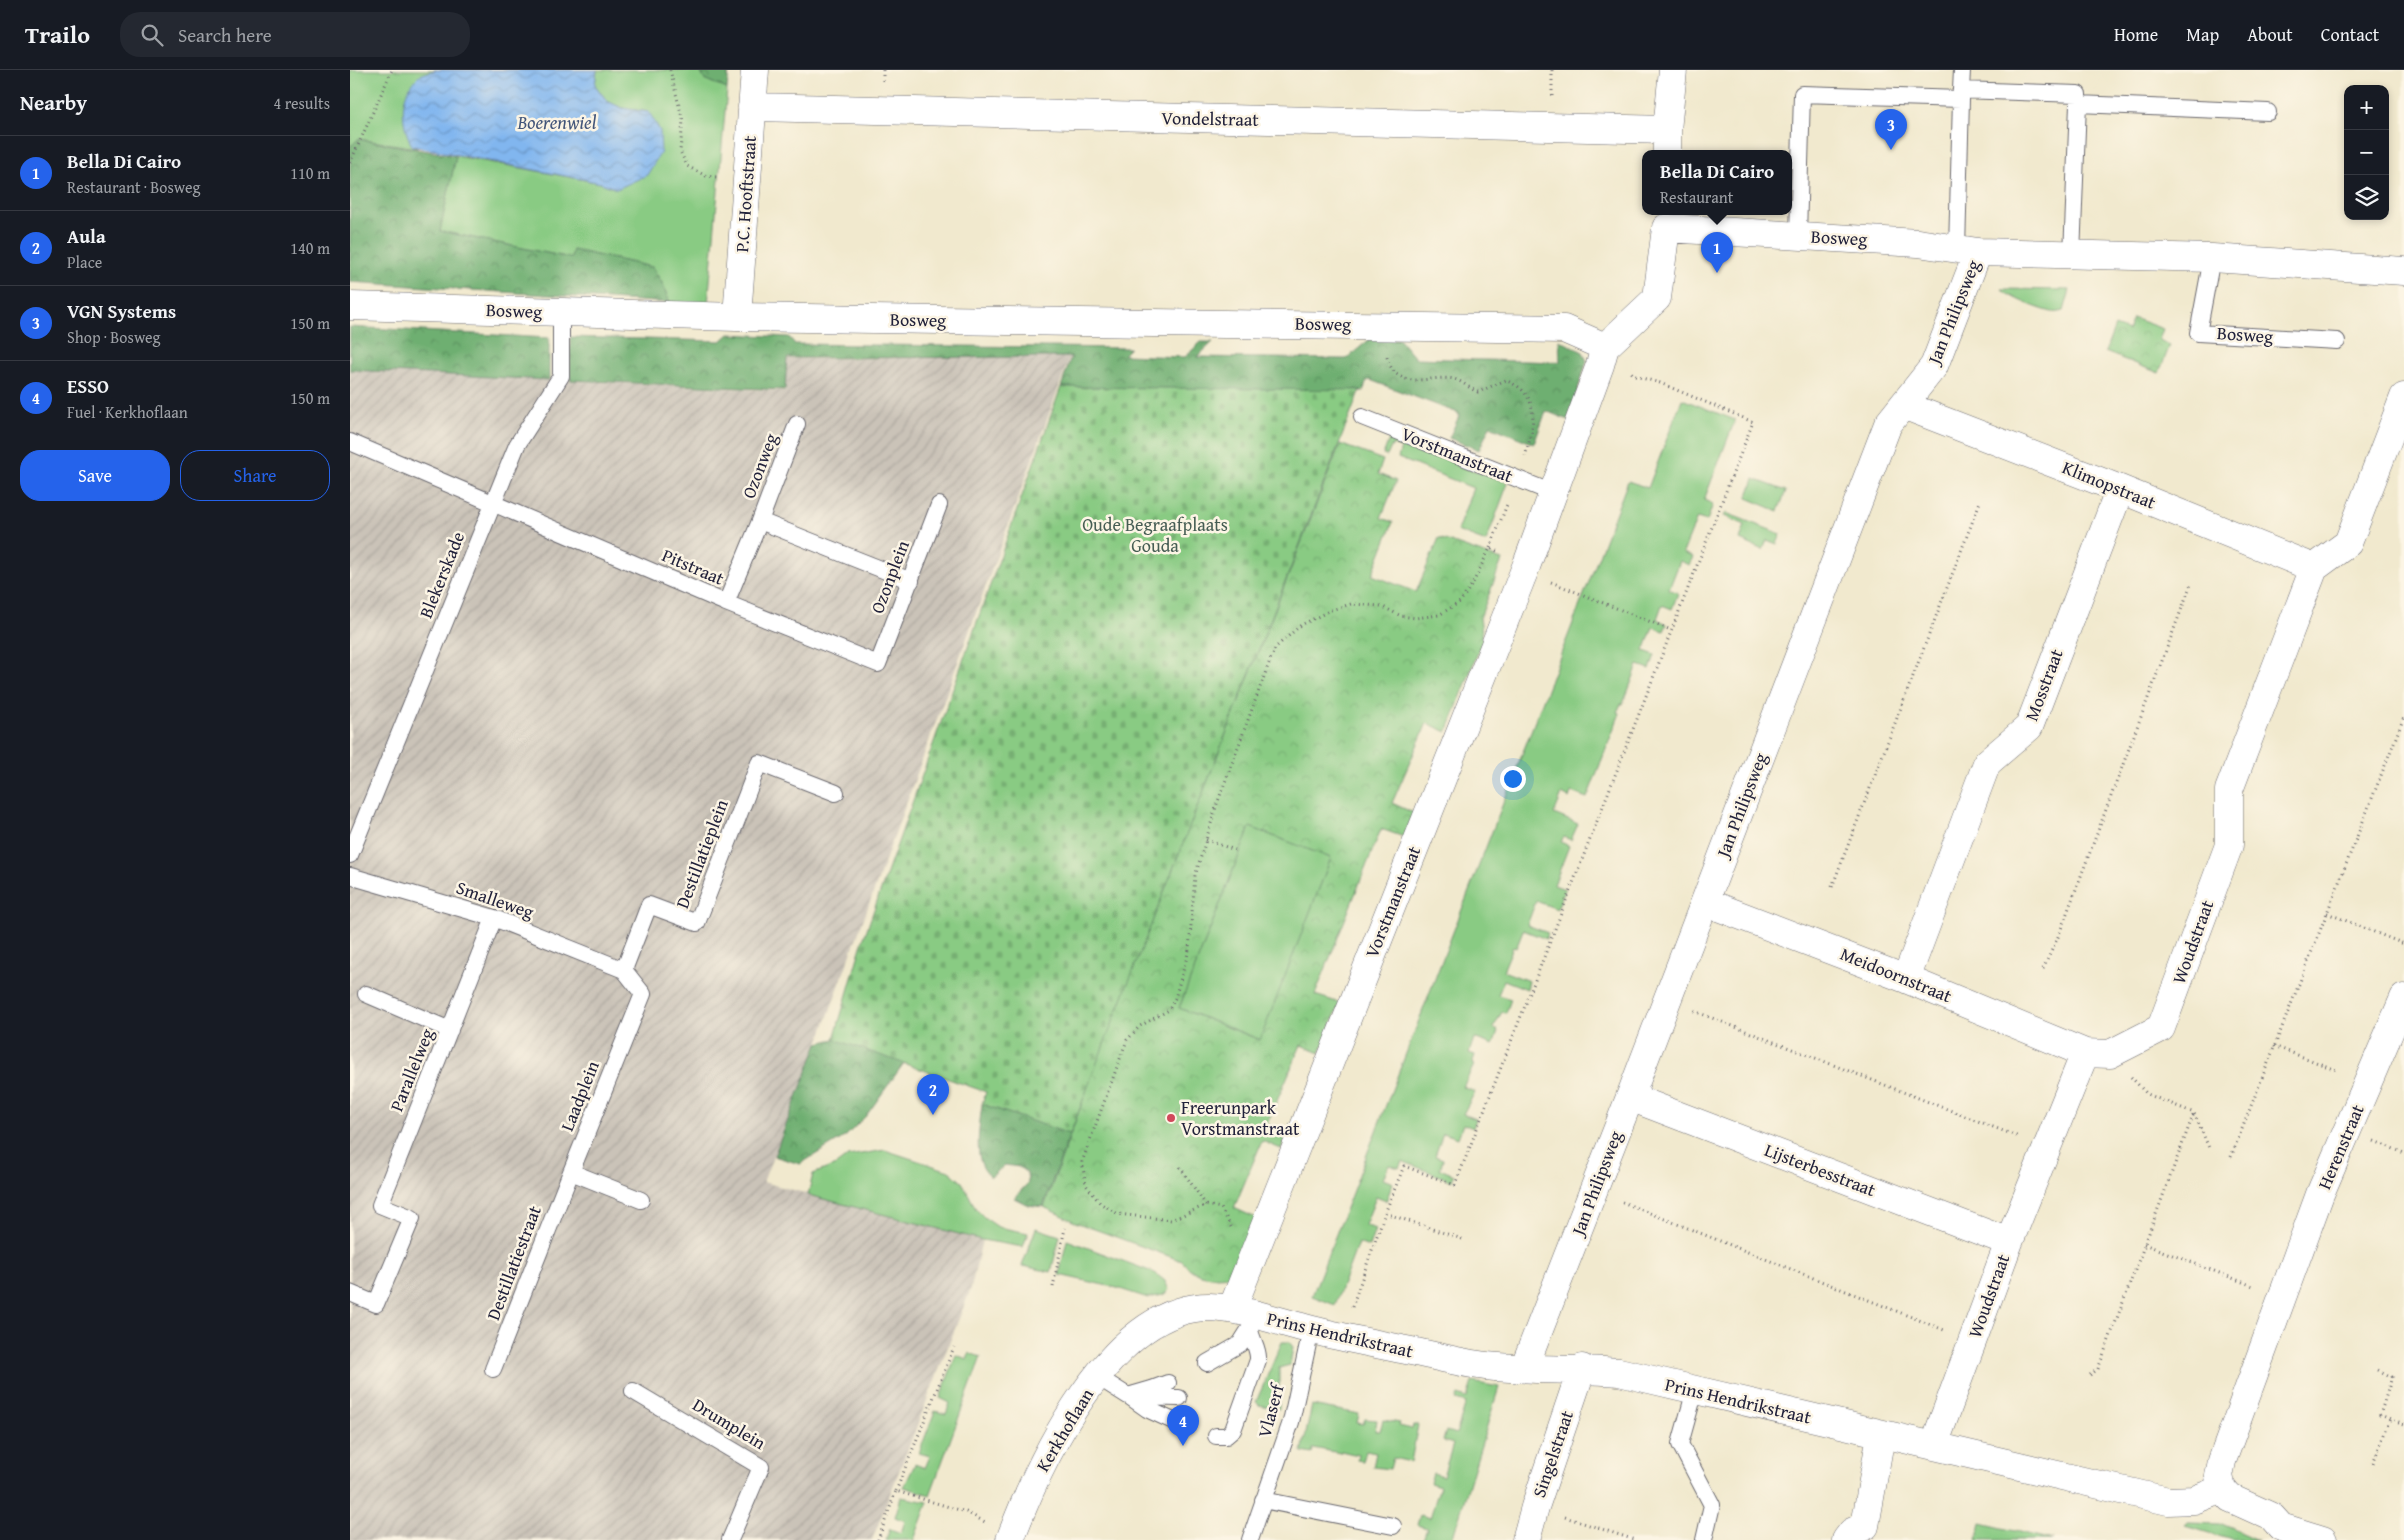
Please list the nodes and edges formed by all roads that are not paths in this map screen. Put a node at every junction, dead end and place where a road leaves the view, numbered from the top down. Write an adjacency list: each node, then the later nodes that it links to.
1 (754, 70): 6 (street, P.C. Hooftstraat)
2 (1673, 70): 8 (street)
3 (1962, 70): 4 (lane)
4 (1961, 94): 5 (lane); 10 (lane); 11 (lane)
5 (2078, 104): 7 (lane); 12 (lane)
6 (752, 107): 8 (street, Vondelstraat); 17 (street, P.C. Hooftstraat)
7 (2268, 112)
8 (1667, 142)
9 (1666, 220): 10 (street, Bosweg); 19 (street, Bosweg)
10 (1798, 235): 11 (street, Bosweg)
11 (1968, 250): 12 (street, Bosweg); 21 (street, Jan Philipsweg)
12 (2072, 255): 13 (street, Bosweg)
13 (2212, 258): 14 (street, Bosweg); 18 (lane, Bosweg)
14 (2404, 271)
15 (350, 306): 16 (street, Bosweg)
16 (561, 312): 17 (street, Bosweg); 27 (lane, Blekerskade)
17 (737, 317): 19 (street, Bosweg)
18 (2337, 341)
19 (1605, 347): 26 (street, Vorstmanstraat)
20 (2404, 397): 30 (street)
21 (1903, 405): 25 (street, Klimopstraat); 37 (street, Jan Philipsweg)
22 (1362, 417): 26 (lane, Vorstmanstraat)
23 (797, 424): 29 (lane, Ozonweg)
24 (350, 442): 27 (lane, Pitstraat)
25 (2120, 489): 30 (street, Klimopstraat); 40 (street, Mosstraat)
26 (1553, 494): 50 (street, Vorstmanstraat)
27 (492, 504): 32 (lane, Pitstraat); 35 (lane, Blekerskade)
28 (939, 505): 31 (lane, Ozonplein)
29 (760, 521): 31 (lane); 32 (lane, Ozonweg)
30 (2314, 568): 44 (street, Woudstraat)
31 (910, 581): 33 (lane, Ozonplein)
32 (726, 603): 33 (lane, Pitstraat)
33 (878, 664)
34 (836, 793): 39 (lane, Destillatieplein)
35 (350, 855)
36 (350, 876): 38 (lane, Smalleweg)
37 (1705, 902): 40 (street, Meidoornstraat); 45 (street, Jan Philipsweg)
38 (494, 918): 39 (lane, Smalleweg); 43 (lane, Parallelweg)
39 (624, 970): 46 (lane, Laadplein)
40 (1906, 978): 44 (street, Meidoornstraat)
41 (366, 994): 43 (lane)
42 (2404, 998): 69 (street, Herenstraat)
43 (450, 1030): 49 (lane, Parallelweg)
44 (2098, 1054): 48 (street, Woudstraat)
45 (1630, 1097): 48 (street, Lijsterbesstraat); 54 (street, Jan Philipsweg)
46 (571, 1172): 47 (lane); 56 (lane, Destillatiestraat)
47 (641, 1200)
48 (2009, 1242): 68 (street, Woudstraat)
49 (350, 1293)
50 (1246, 1318): 51 (street, Prins Hendrikstraat); 52 (street, Prins Hendrikstraat); 53 (lane); 57 (lane)
51 (1310, 1330): 54 (street, Prins Hendrikstraat); 70 (lane, Vlaserf)
52 (1140, 1334): 58 (street, Kerkhoflaan)
53 (1207, 1364)
54 (1524, 1368): 55 (street, Prins Hendrikstraat)
55 (1582, 1368): 61 (street, Prins Hendrikstraat); 77 (street, Singelstraat)
56 (493, 1370)
57 (1254, 1374): 60 (lane); 67 (lane)
58 (1098, 1377): 63 (lane); 74 (street, Kerkhoflaan)
59 (1168, 1383): 63 (lane)
60 (1234, 1389)
61 (1695, 1390): 66 (street, Prins Hendrikstraat); 78 (lane)
62 (633, 1391): 75 (lane, Drumplein)
63 (1128, 1396): 64 (lane); 65 (lane)
64 (1179, 1398)
65 (1171, 1420)
66 (1881, 1435): 68 (street, Prins Hendrikstraat); 73 (street)
67 (1216, 1436)
68 (1934, 1445): 69 (street, Prins Hendrikstraat)
69 (2222, 1489): 72 (street)
70 (1263, 1500): 71 (lane); 76 (lane, Vlaserf)
71 (1393, 1526)
72 (2282, 1534): 79 (street)
73 (1860, 1535)
74 (1011, 1538)
75 (730, 1540)
76 (1250, 1540)
77 (1526, 1540)
78 (1704, 1540)
79 (2323, 1540)

